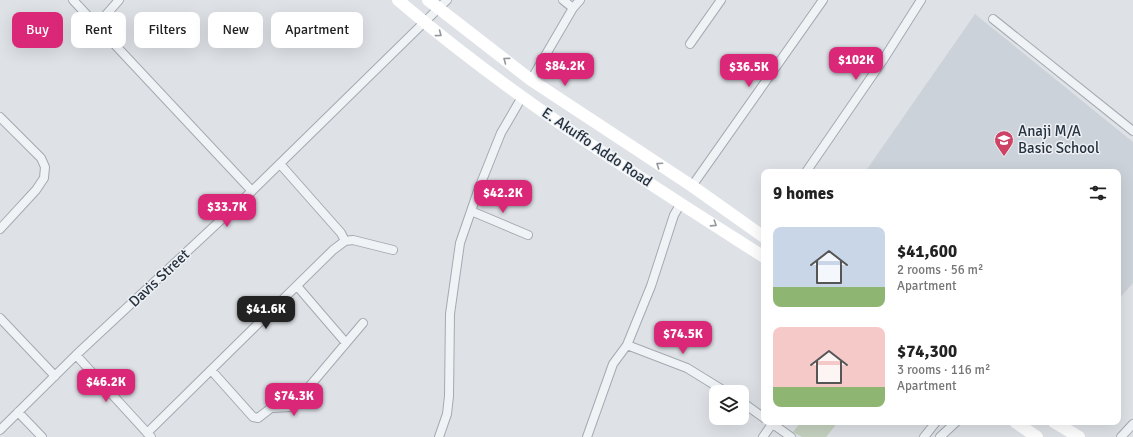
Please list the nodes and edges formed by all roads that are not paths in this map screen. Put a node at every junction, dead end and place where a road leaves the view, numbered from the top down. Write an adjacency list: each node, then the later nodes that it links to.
1 (73, 0): 13 (street)
2 (119, 0): 14 (street)
3 (398, 0): 16 (main road, E. Akuffo Addo Road)
4 (428, 0): 12 (main road, E. Akuffo Addo Road)
5 (447, 0): 12 (street, Davis Street)
6 (563, 0): 11 (street)
7 (580, 0): 11 (street)
8 (721, 0): 17 (street)
9 (823, 0): 25 (street)
10 (921, 0): 24 (street)
11 (573, 8): 19 (street)
12 (438, 9): 16 (street, Davis Street); 19 (main road, E. Akuffo Addo Road, one-way to 12)
13 (85, 12)
14 (108, 12)
15 (993, 19): 22 (street)
16 (425, 23): 20 (main road, E. Akuffo Addo Road, one-way to 20); 23 (street, Davis Street)
17 (690, 44)
18 (118, 48): 26 (street)
19 (531, 80): 25 (main road, E. Akuffo Addo Road, one-way to 19)
20 (522, 97): 27 (main road, E. Akuffo Addo Road); 28 (street)
21 (0, 117): 29 (street)
22 (1133, 131)
23 (280, 164): 26 (street, Davis Street); 32 (street)
24 (808, 169)
25 (692, 186): 30 (main road, E. Akuffo Addo Road)
26 (252, 191): 40 (street, Davis Street)
27 (681, 203): 34 (main road, E. Akuffo Addo Road, one-way to 34); 39 (street)
28 (471, 211): 31 (street); 57 (street)
29 (0, 228)
30 (761, 234)
31 (528, 235)
32 (345, 241): 33 (street); 35 (street)
33 (394, 250)
34 (761, 255)
35 (297, 286): 38 (street); 41 (street)
36 (0, 318): 42 (street)
37 (363, 323): 38 (street)
38 (346, 344): 41 (street)
39 (627, 345): 43 (street); 58 (street)
40 (76, 355): 42 (street, Davis Street); 55 (street)
41 (211, 370): 55 (street)
42 (55, 376): 45 (street, Davis Street)
43 (715, 385)
44 (749, 407): 46 (street)
45 (18, 412): 54 (street, Davis Street); 56 (street)
46 (761, 416)
47 (1133, 424): 65 (street)
48 (772, 425): 59 (street)
49 (776, 425): 60 (street)
50 (934, 425): 61 (street)
51 (953, 425): 62 (street)
52 (1019, 425): 63 (main road)
53 (1059, 425): 64 (main road)
54 (0, 430)
55 (149, 435)
56 (42, 437)
57 (439, 437)
58 (587, 437)
59 (763, 437)
60 (791, 437)
61 (924, 437)
62 (940, 437)
63 (1037, 437)
64 (1079, 437)
65 (1121, 437)

